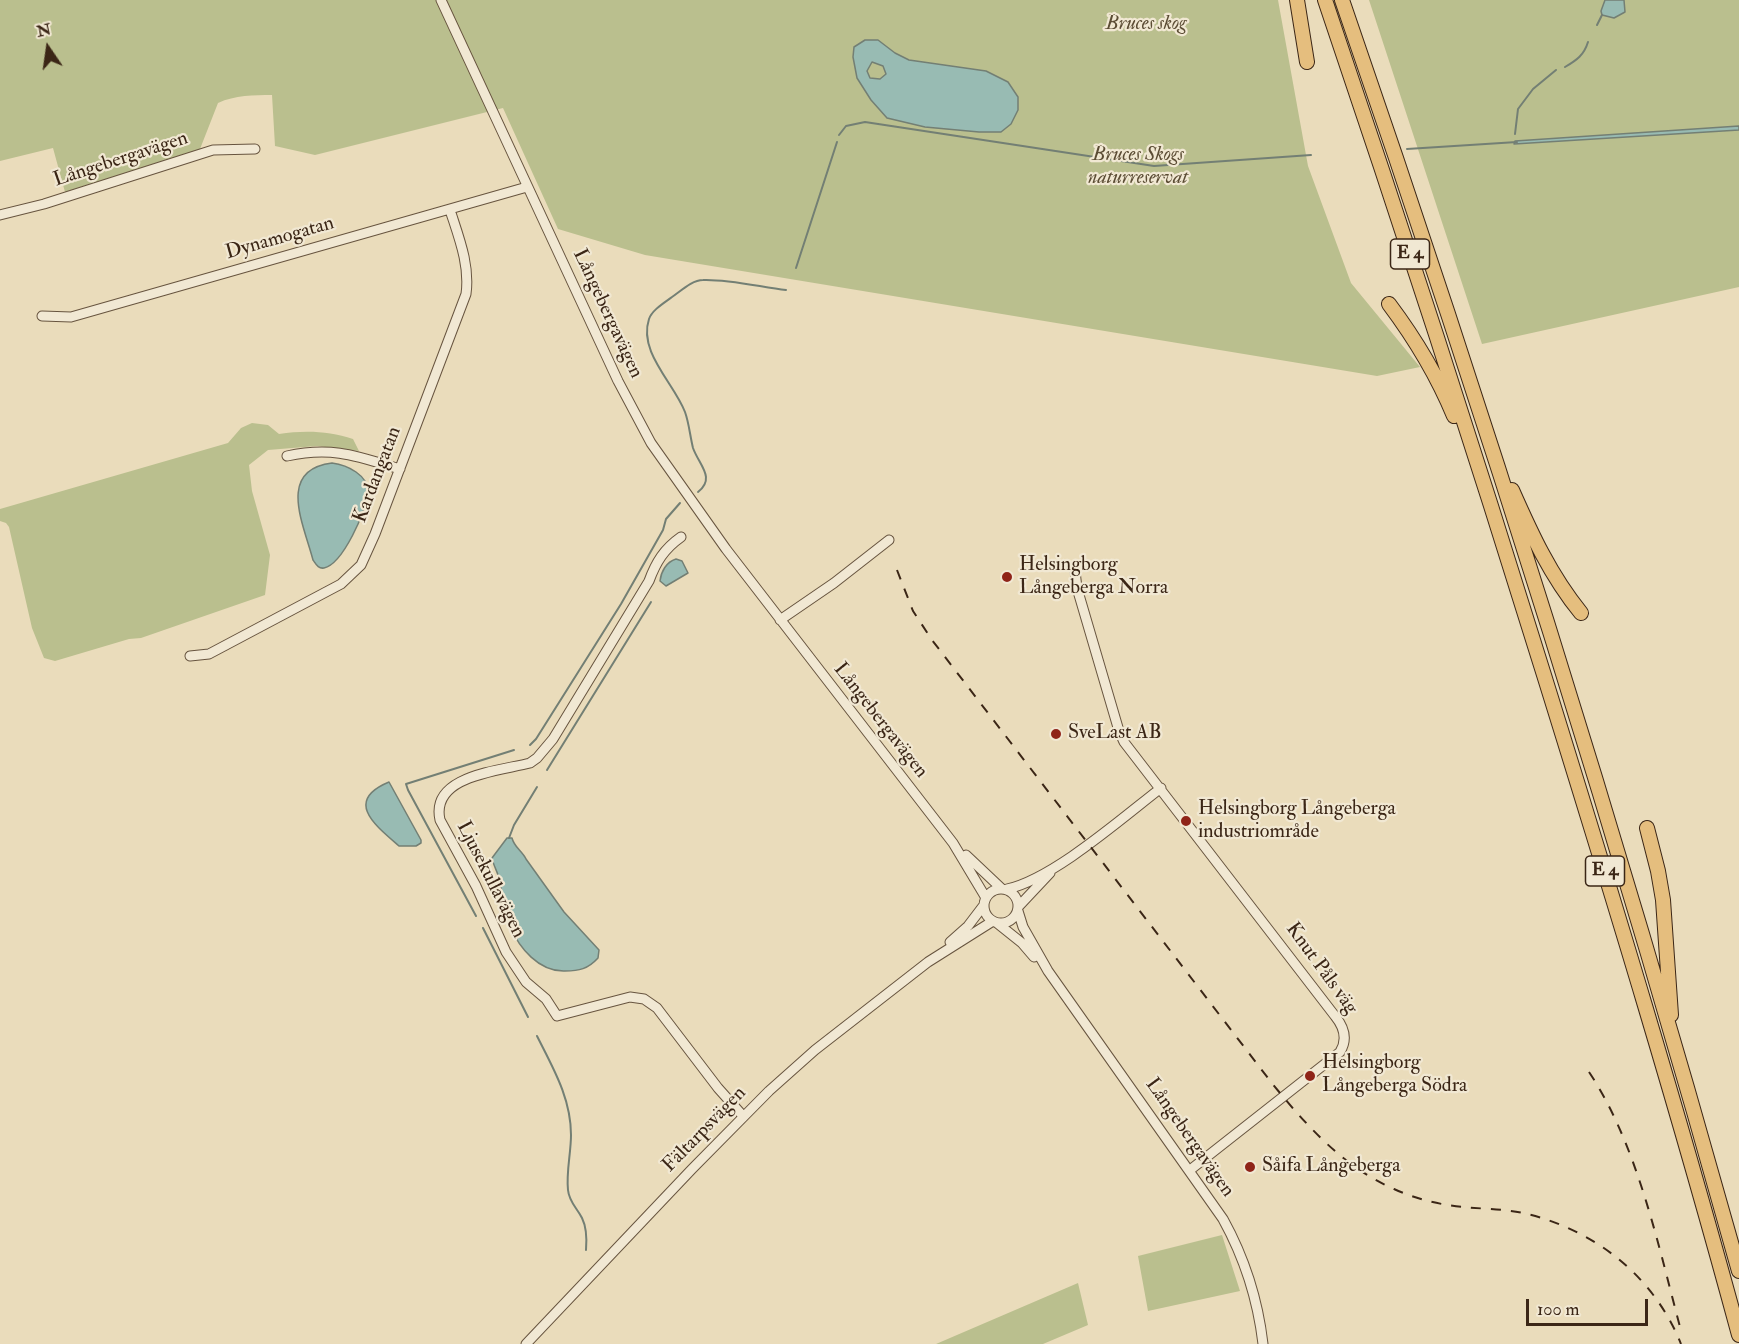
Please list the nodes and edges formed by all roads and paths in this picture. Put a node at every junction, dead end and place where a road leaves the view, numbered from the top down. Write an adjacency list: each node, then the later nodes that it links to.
1 (441, 0): 7 (street, Långebergavägen)
2 (1297, 0): 5 (highway)
3 (1325, 0): 15 (highway, E 4)
4 (1342, 0): 12 (highway, E 4)
5 (1307, 62)
6 (255, 149): 9 (street, Långebergavägen)
7 (527, 187): 8 (street, Dynamogatan); 20 (street, Långebergavägen)
8 (450, 210): 11 (street, Dynamogatan); 14 (street, Kardangatan)
9 (0, 215)
10 (1389, 304): 15 (highway)
11 (42, 316)
12 (1479, 413): 19 (highway); 32 (highway, E 4)
13 (287, 456): 14 (street)
14 (399, 469): 21 (street, Kardangatan)
15 (1492, 508): 36 (highway, E 4)
16 (681, 537): 33 (street, Ljusekullavägen)
17 (890, 540): 20 (street)
18 (1075, 571): 22 (street, Knut Påls väg)
19 (1581, 613)
20 (780, 620): 24 (street, Långebergavägen)
21 (190, 656)
22 (1161, 788): 25 (street); 34 (street, Knut Påls väg)
23 (1647, 828): 32 (highway)
24 (953, 843): 26 (street, Långebergavägen); 27 (street, Långebergavägen)
25 (1058, 865): 26 (street); 28 (street)
26 (1004, 889): 27 (street); 28 (street)
27 (985, 901): 29 (street); 30 (street, Fältarpsvägen)
28 (1019, 908): 29 (street); 31 (street, Långebergavägen)
29 (995, 922): 30 (street, Fältarpsvägen); 31 (street, Långebergavägen)
30 (928, 962): 33 (street, Fältarpsvägen)
31 (1048, 971): 34 (street, Långebergavägen)
32 (1673, 1041): 35 (highway, E 4)
33 (743, 1116): 37 (street, Fältarpsvägen)
34 (1190, 1170): 38 (street, Långebergavägen)
35 (1739, 1271)
36 (1739, 1335)
37 (526, 1344)
38 (1263, 1344)

